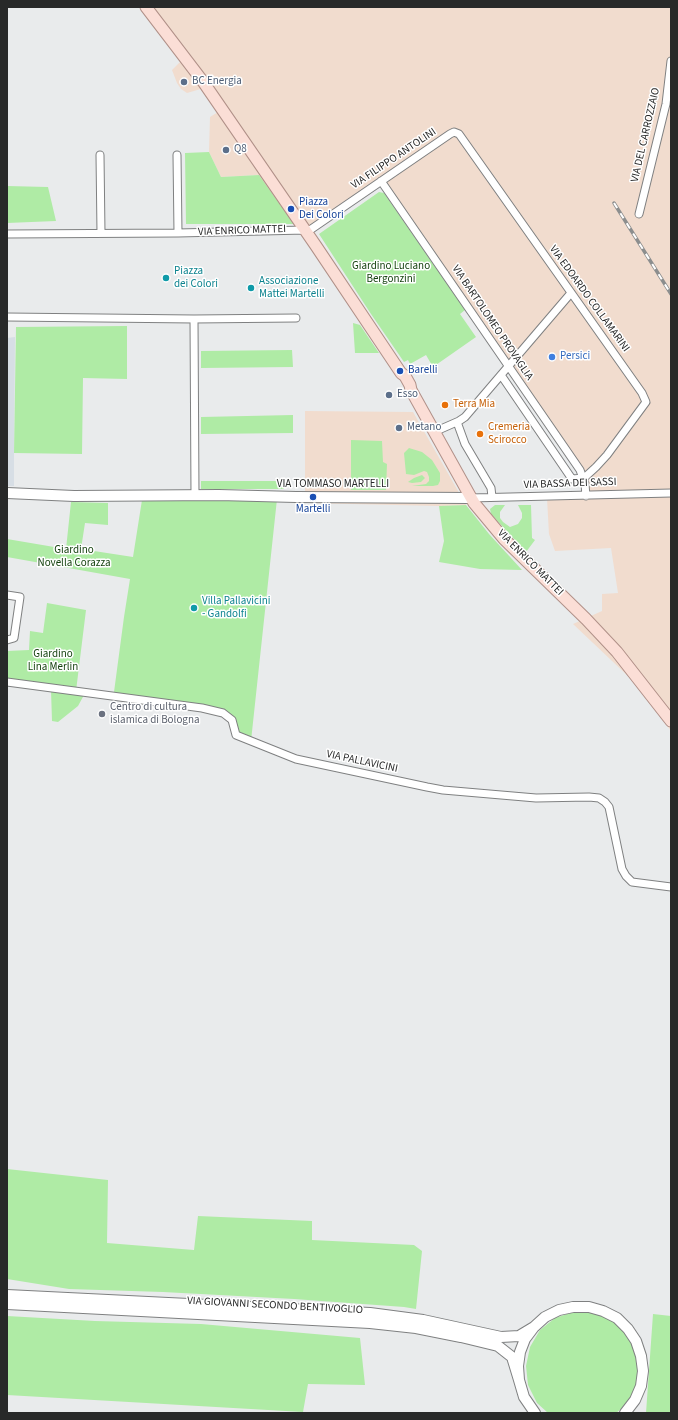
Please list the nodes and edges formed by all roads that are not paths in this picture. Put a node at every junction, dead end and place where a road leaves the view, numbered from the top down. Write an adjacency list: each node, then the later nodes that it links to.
1 (146, 7): 3 (main road, VIA ENRICO MATTEI)
2 (152, 7): 3 (main road, VIA ENRICO MATTEI)
3 (184, 56): 10 (main road, VIA ENRICO MATTEI)
4 (671, 61): 9 (street, VIA DEL CARROZZAIO)
5 (454, 132): 8 (street, VIA FILIPPO ANTOLINI); 14 (street, VIA EDOARDO COLLAMARINI)
6 (100, 155): 13 (street)
7 (177, 155): 11 (street)
8 (382, 181): 10 (street, VIA FILIPPO ANTOLINI); 18 (street, VIA BARTOLOMEO PROVAGLIA)
9 (639, 214)
10 (306, 231): 11 (street, VIA ENRICO MATTEI); 21 (main road, VIA ENRICO MATTEI)
11 (178, 233): 13 (street, VIA ENRICO MATTEI)
12 (7, 234): 13 (street, VIA ENRICO MATTEI)
13 (101, 234)
14 (572, 293): 18 (street); 22 (street, VIA EDOARDO COLLAMARINI)
15 (7, 317): 17 (street)
16 (296, 318): 17 (street)
17 (194, 319): 25 (street)
18 (509, 366): 19 (street); 22 (street, VIA BARTOLOMEO PROVAGLIA)
19 (501, 375): 20 (street); 22 (street, VIA BARTOLOMEO PROVAGLIA)
20 (457, 422): 21 (street); 27 (street)
21 (434, 432): 28 (main road, VIA ENRICO MATTEI)
22 (584, 478): 26 (street, VIA BARTOLOMEO PROVAGLIA)
23 (7, 493): 25 (street, VIA TOMMASO MARTELLI)
24 (671, 493): 26 (street, VIA BASSA DEI SASSI)
25 (195, 496): 28 (street, VIA TOMMASO MARTELLI)
26 (586, 496): 27 (street, VIA BASSA DEI SASSI)
27 (492, 497): 28 (street, VIA BASSA DEI SASSI)
28 (470, 498): 32 (main road, VIA ENRICO MATTEI)
29 (7, 595): 30 (street)
30 (7, 640)
31 (7, 682): 33 (street, VIA PALLAVICINI)
32 (671, 721)
33 (671, 887)
34 (7, 1295): 36 (street, VIA GIOVANNI SECONDO BENTIVOGLIO)
35 (7, 1304): 37 (street, VIA GIOVANNI SECONDO BENTIVOGLIO)
36 (534, 1327): 37 (street); 39 (street)
37 (519, 1380): 38 (street, VIA GIOVANNI SECONDO BENTIVOGLIO)
38 (535, 1413)
39 (625, 1413)

